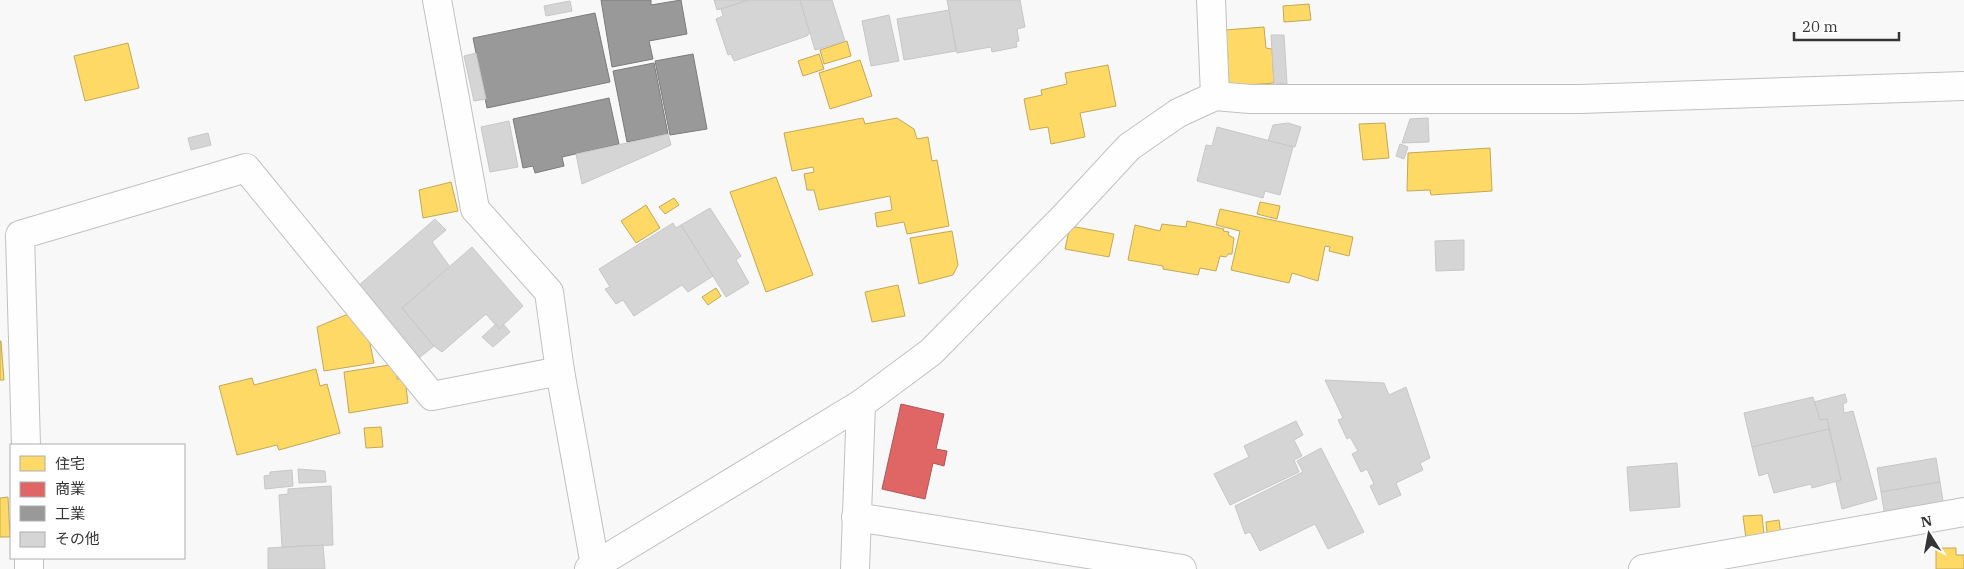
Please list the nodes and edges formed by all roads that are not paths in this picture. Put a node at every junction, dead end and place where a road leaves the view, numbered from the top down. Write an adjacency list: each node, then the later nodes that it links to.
1 (437, 0): 5 (street)
2 (1212, 0): 4 (street)
3 (1964, 86): 4 (street)
4 (1215, 96): 6 (street)
5 (560, 371): 7 (street); 10 (street)
6 (861, 404): 9 (street); 10 (street)
7 (26, 444)
8 (1964, 512): 13 (street)
9 (856, 517): 11 (street); 12 (street)
10 (592, 567)
11 (855, 569)
12 (1182, 569)
13 (1643, 569)

